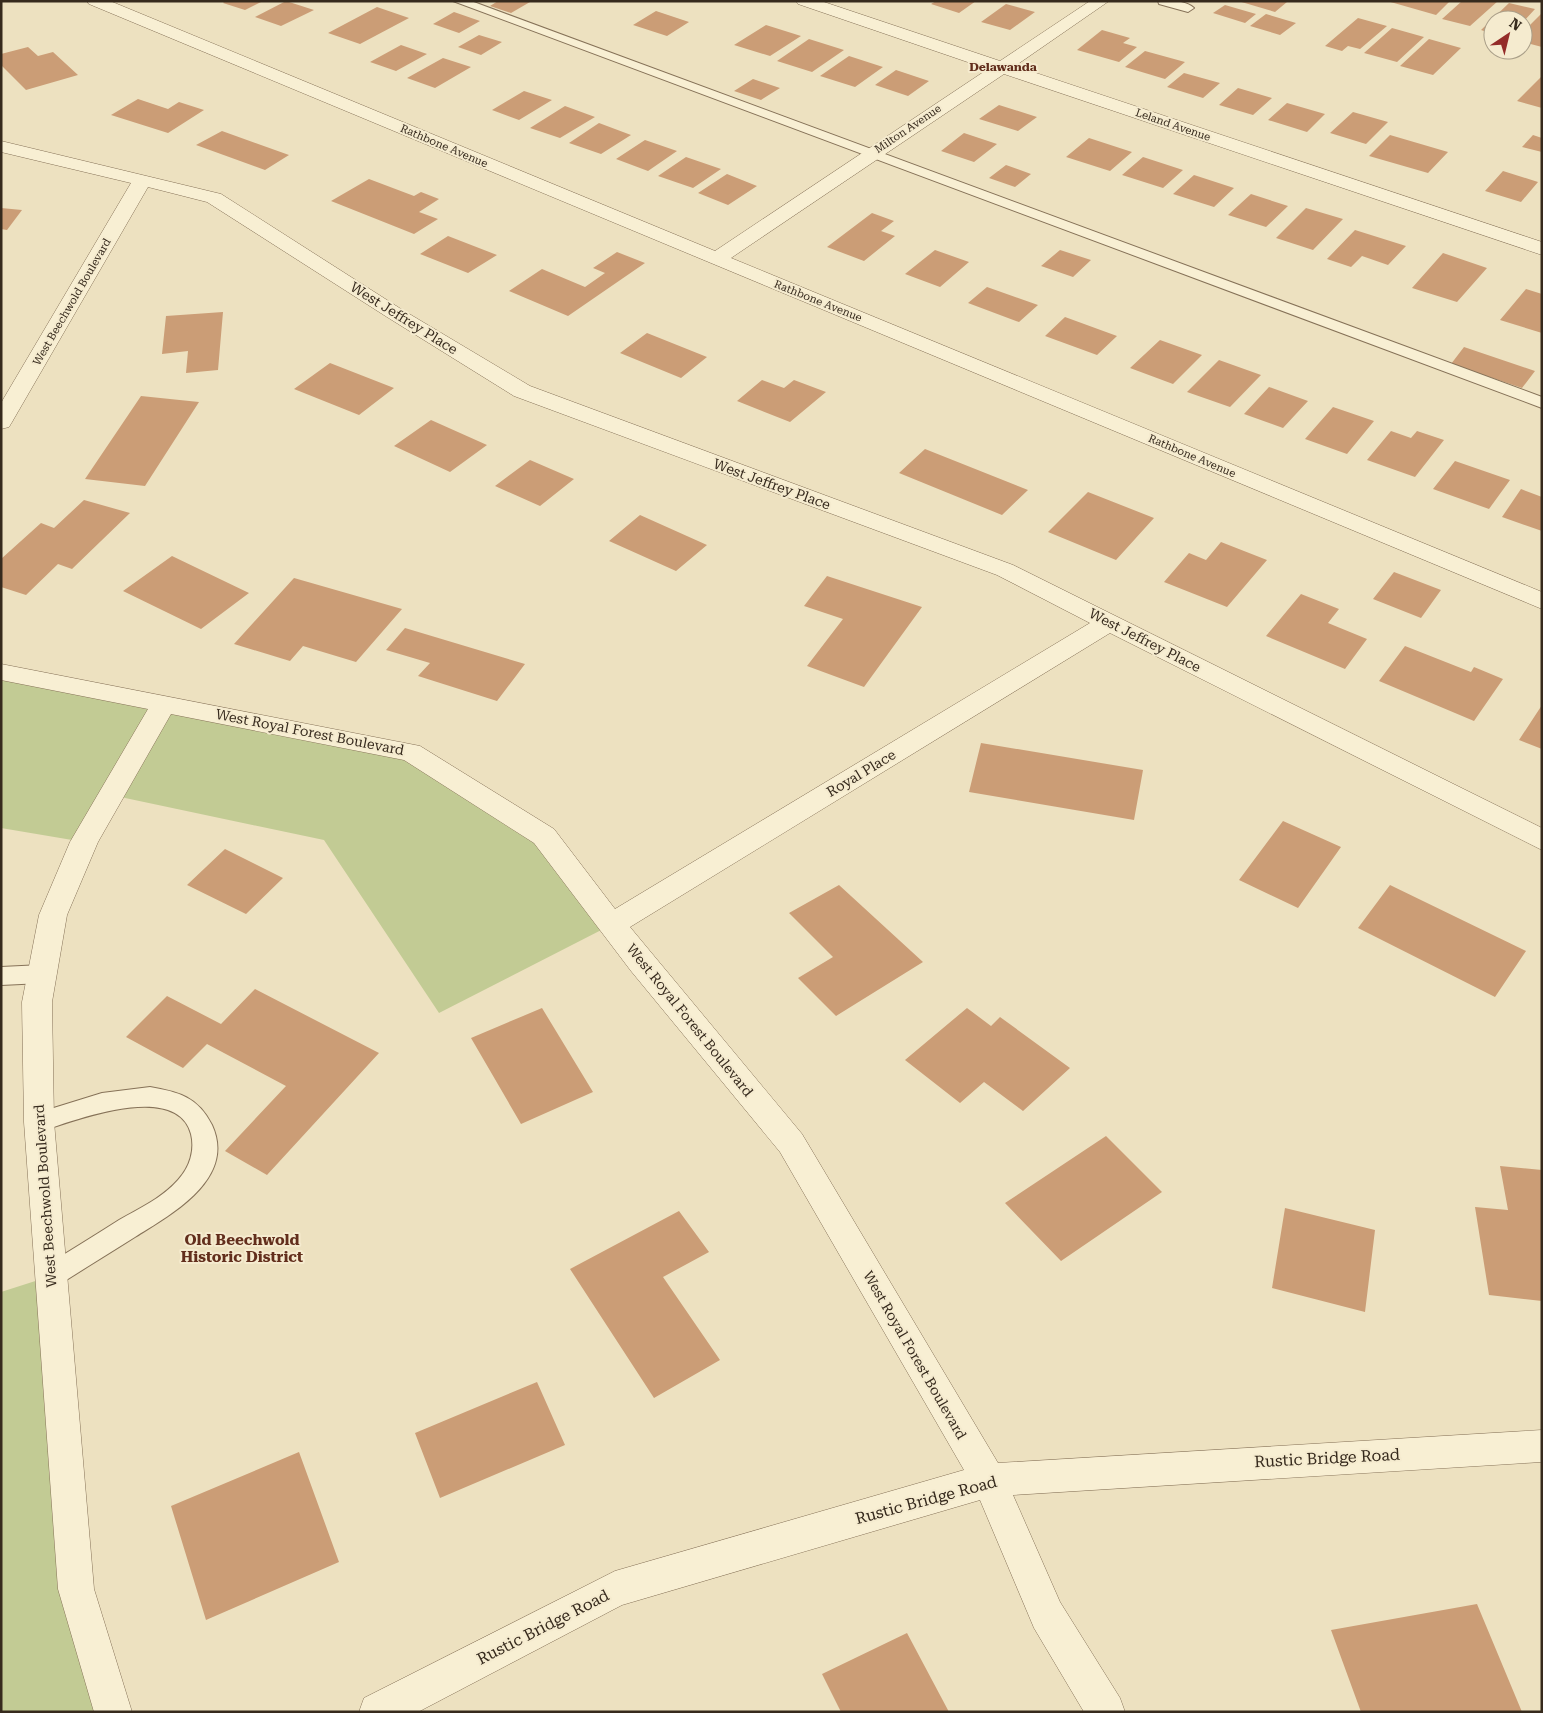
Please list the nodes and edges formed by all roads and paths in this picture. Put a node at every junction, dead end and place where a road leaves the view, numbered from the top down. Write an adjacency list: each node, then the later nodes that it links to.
1 (95, 1): 12 (street, Rathbone Avenue)
2 (459, 1): 9 (lane)
3 (804, 1): 7 (street, Leland Avenue)
4 (1101, 1): 7 (street, Milton Avenue)
5 (1164, 1): 6 (lane)
6 (1188, 8)
7 (1000, 67): 9 (street, Milton Avenue); 11 (street, Leland Avenue)
8 (1, 146): 10 (street, West Jeffrey Place)
9 (871, 154): 12 (street, Milton Avenue); 13 (lane)
10 (142, 181): 14 (street, West Beechwold Boulevard); 16 (street, West Jeffrey Place)
11 (1542, 249)
12 (716, 259): 15 (street, Rathbone Avenue)
13 (1542, 403)
14 (1, 422)
15 (1542, 601)
16 (1110, 622): 19 (street, West Jeffrey Place); 20 (street, Royal Place)
17 (1, 672): 18 (street, West Royal Forest Boulevard)
18 (164, 703): 20 (street, West Royal Forest Boulevard); 21 (street, West Beechwold Boulevard)
19 (1542, 840)
20 (613, 924): 26 (street, West Royal Forest Boulevard)
21 (42, 974): 22 (lane); 23 (street, West Beechwold Boulevard)
22 (1, 976)
23 (39, 1122): 24 (street, West Beechwold Boulevard); 24 (lane)
24 (51, 1276): 27 (street, West Beechwold Boulevard)
25 (1542, 1446): 26 (street, Rustic Bridge Road)
26 (989, 1480): 28 (street, Rustic Bridge Road); 29 (street, West Royal Forest Boulevard)
27 (113, 1712)
28 (378, 1712)
29 (1106, 1712)

